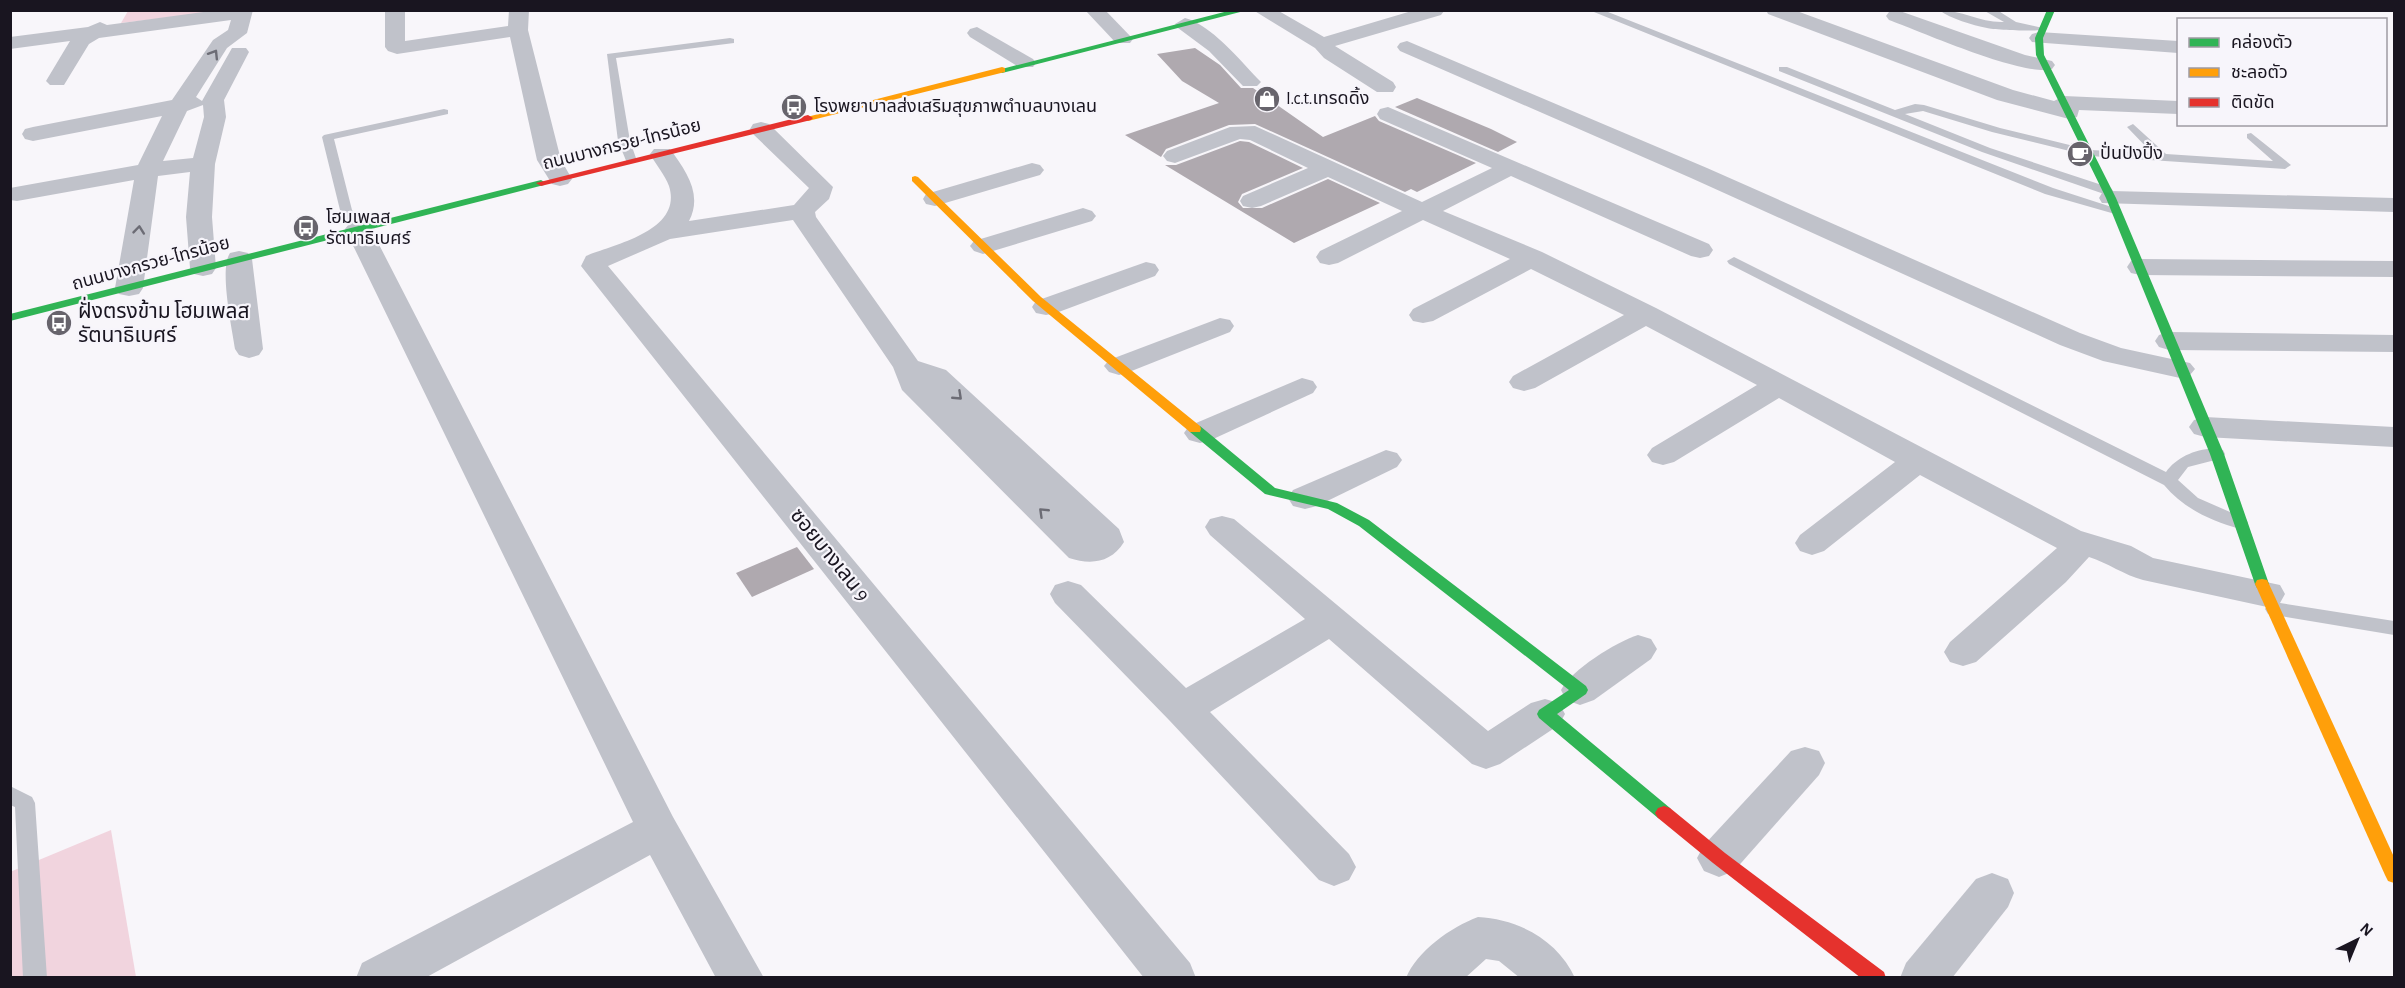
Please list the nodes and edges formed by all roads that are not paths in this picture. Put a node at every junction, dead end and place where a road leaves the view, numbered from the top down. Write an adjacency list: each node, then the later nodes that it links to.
1 (113, 10): 17 (street)
2 (395, 10): 13 (street)
3 (1094, 10): 19 (street)
4 (1244, 10): 15 (street, ถนนบางกรวย-ไทรน้อย)
5 (1262, 10): 22 (street)
6 (1593, 10): 55 (lane)
7 (1775, 10): 33 (street)
8 (1944, 10): 16 (lane)
9 (1987, 10): 16 (lane)
10 (1434, 11): 22 (street)
11 (1896, 16): 26 (street)
12 (242, 19): 17 (street); 31 (street); 32 (street, one-way to 12)
13 (518, 20): 51 (street)
14 (2049, 22): 16 (lane); 24 (street); 26 (street)
15 (1185, 24): 19 (street, ถนนบางกรวย-ไทรน้อย); 29 (street)
16 (2013, 25)
17 (93, 32): 21 (street); 28 (street)
18 (977, 33): 25 (street)
19 (1123, 39): 25 (street, ถนนบางกรวย-ไทรน้อย)
20 (730, 40): 44 (lane)
21 (10, 43)
22 (1322, 44): 30 (street)
23 (1407, 47): 84 (street)
24 (2177, 47)
25 (1026, 63): 39 (street, ถนนบางกรวย-ไทรน้อย)
26 (2045, 64): 33 (street)
27 (1783, 69): 37 (lane)
28 (57, 81)
29 (1250, 82)
30 (1385, 87)
31 (213, 100): 32 (street); 46 (street)
32 (182, 105): 40 (street); 49 (street)
33 (2067, 108): 34 (street); 42 (street)
34 (2177, 108)
35 (444, 112): 61 (lane)
36 (1388, 114): 47 (street)
37 (1894, 114): 42 (lane); 55 (lane)
38 (2133, 127): 45 (lane)
39 (761, 129): 44 (street, ถนนบางกรวย-ไทรน้อย); 58 (street)
40 (33, 134)
41 (2251, 136): 45 (lane)
42 (2090, 153): 45 (lane); 55 (street)
43 (1175, 156): 48 (street)
44 (646, 158): 51 (street, ถนนบางกรวย-ไทรน้อย); 62 (street, ซอยบางเลน 9)
45 (2163, 158)
46 (203, 164): 49 (street); 70 (street)
47 (1510, 168): 59 (street); 64 (street)
48 (1326, 169): 56 (street); 59 (street)
49 (147, 170): 53 (street); 73 (street, one-way to 49)
50 (1032, 170): 54 (street)
51 (560, 179): 61 (street, ถนนบางกรวย-ไทรน้อย)
52 (915, 179): 54 (street)
53 (17, 194)
54 (935, 199): 63 (street)
55 (2111, 200): 57 (street); 69 (street)
56 (1252, 201)
57 (2394, 205)
58 (801, 211): 62 (street); 83 (street)
59 (1423, 212): 65 (street); 66 (street)
60 (1083, 216): 63 (street)
61 (358, 229): 67 (street, ถนนบางกรวย-ไทรน้อย); 111 (street)
62 (664, 232): 119 (street, ซอยบางเลน 9)
63 (983, 246): 74 (street)
64 (1700, 250)
65 (1329, 257)
66 (1533, 258): 75 (street); 76 (street)
67 (239, 259): 70 (street, ถนนบางกรวย-ไทรน้อย); 81 (street)
68 (1734, 261): 94 (lane)
69 (2140, 267): 71 (street); 79 (street)
70 (203, 268): 73 (street, ถนนบางกรวย-ไทรน้อย)
71 (2394, 269)
72 (1146, 270): 74 (street)
73 (129, 288): 77 (street, ถนนบางกรวย-ไทรน้อย)
74 (1046, 307): 82 (street)
75 (1646, 314): 85 (street); 86 (street)
76 (1422, 315)
77 (10, 318)
78 (1220, 326): 82 (street)
79 (2169, 341): 80 (street); 84 (street)
80 (2394, 344)
81 (249, 348)
82 (1119, 366): 88 (street)
83 (908, 367): 83 (street, one-way to 83)
84 (2180, 369): 90 (street)
85 (1524, 382)
86 (1779, 385): 91 (street); 93 (street)
87 (1302, 387): 88 (street)
88 (1200, 433): 95 (street)
89 (2394, 436): 90 (street)
90 (2211, 440): 94 (lane); 96 (street)
91 (1663, 455)
92 (1386, 460): 95 (street)
93 (1919, 460): 98 (street); 99 (street)
94 (2170, 481): 96 (lane)
95 (1305, 498): 106 (street)
96 (2240, 523): 100 (street)
97 (1222, 527): 102 (street)
98 (1812, 543)
99 (2080, 545): 100 (street); 105 (street)
100 (2266, 591): 103 (lane); 114 (street)
101 (1068, 594): 107 (street)
102 (1330, 621): 107 (street); 108 (street)
103 (2394, 628)
104 (1638, 649): 106 (street)
105 (1963, 652)
106 (1580, 690): 108 (street)
107 (1183, 709): 113 (street)
108 (1545, 714): 112 (street)
109 (1805, 763): 112 (street)
110 (10, 794): 116 (lane)
111 (658, 830): 117 (street); 118 (street)
112 (1719, 858): 122 (street)
113 (1334, 867)
114 (2394, 875)
115 (1992, 893): 123 (street)
116 (35, 978)
117 (379, 978)
118 (741, 978)
119 (1173, 978)
120 (1429, 978): 121 (street)
121 (1552, 978)
122 (1876, 978)
123 (1923, 978)

